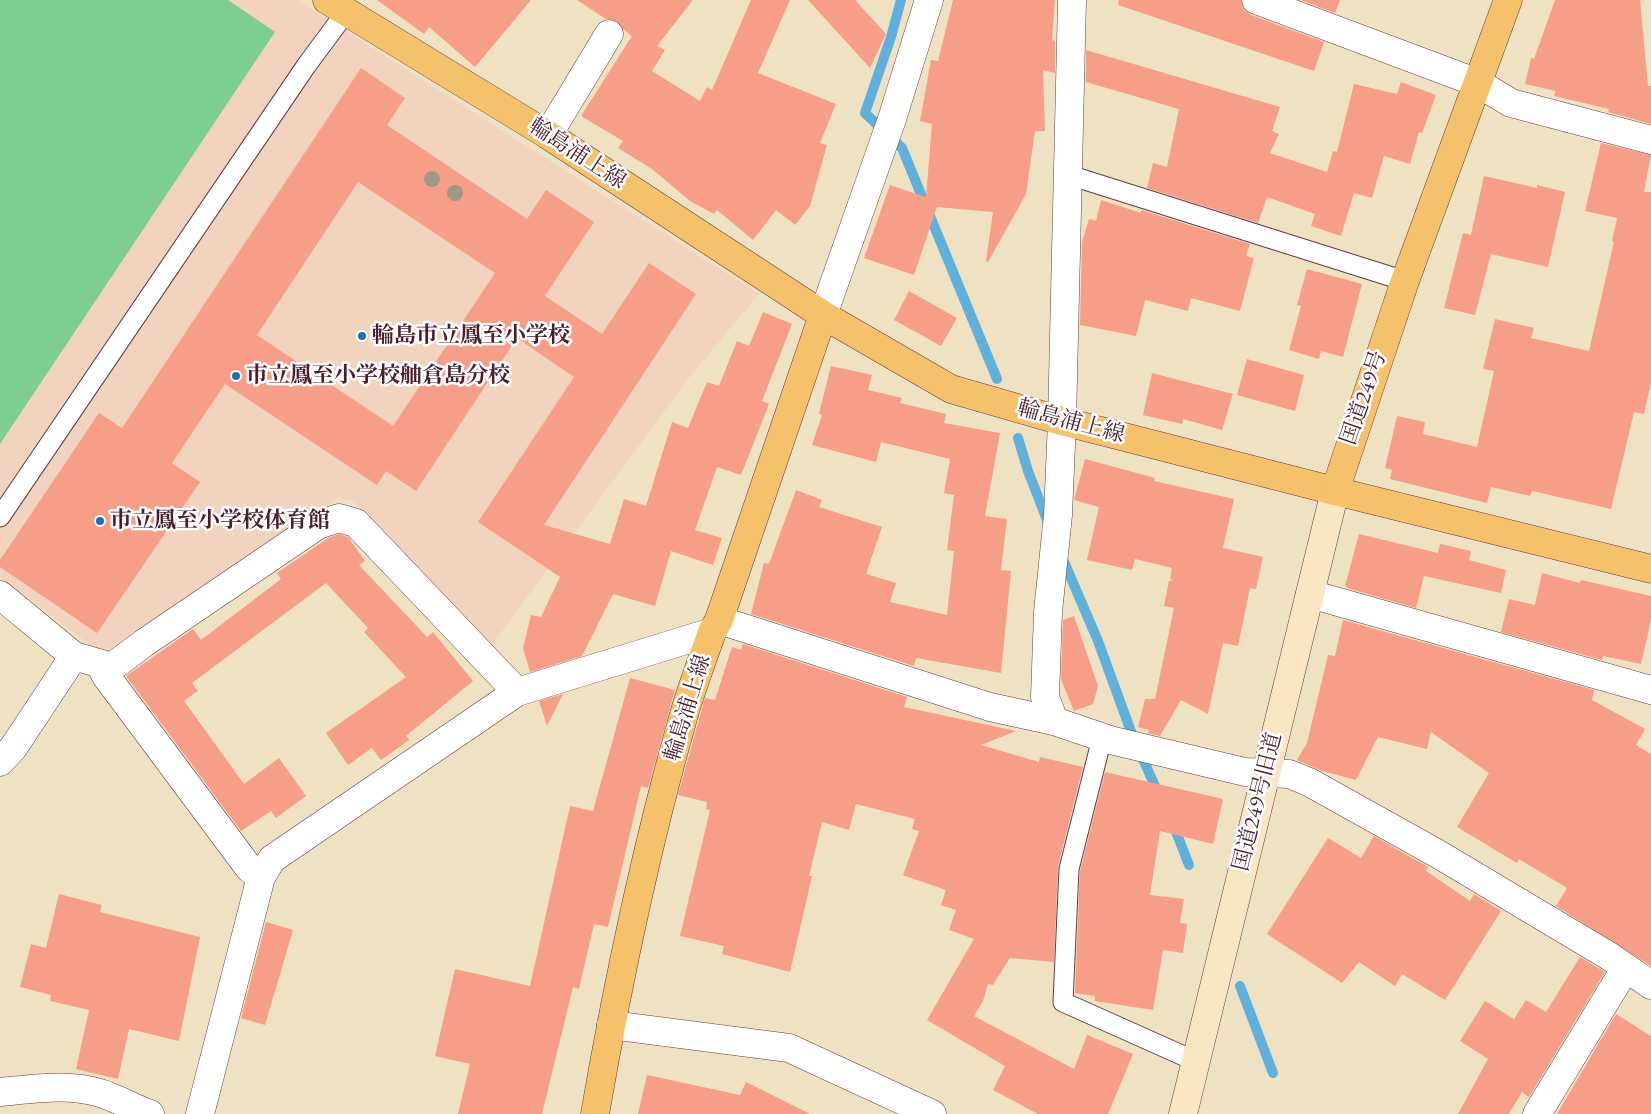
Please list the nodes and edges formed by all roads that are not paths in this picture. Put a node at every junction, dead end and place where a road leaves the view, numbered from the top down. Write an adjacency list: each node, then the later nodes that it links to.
1 (929, 0): 12 (street)
2 (1072, 0): 10 (street)
3 (1256, 0): 7 (street)
4 (1508, 0): 7 (main road, 国道249号)
5 (340, 4): 8 (main road, 輪島浦上線); 15 (lane)
6 (609, 34): 8 (street)
7 (1478, 83): 9 (street); 11 (main road, 国道249号)
8 (548, 135): 12 (main road, 輪島浦上線)
9 (1651, 140)
10 (1069, 175): 11 (lane); 13 (street)
11 (1405, 281): 14 (main road, 国道249号)
12 (823, 315): 13 (main road, 輪島浦上線); 19 (main road, 輪島浦上線)
13 (1062, 421): 14 (main road, 輪島浦上線); 24 (street)
14 (1334, 491): 16 (main road); 17 (street, 国道249号旧道)
15 (0, 517)
16 (1651, 569)
17 (1310, 594): 22 (street); 27 (street, 国道249号旧道)
18 (0, 595): 20 (street)
19 (716, 626): 23 (street); 24 (street); 31 (main road, 輪島浦上線)
20 (74, 656): 21 (street); 26 (street)
21 (100, 664): 23 (street); 28 (street)
22 (1651, 690)
23 (517, 692): 28 (street)
24 (1054, 721): 25 (street)
25 (1106, 739): 27 (street); 32 (lane)
26 (0, 762)
27 (1265, 772): 29 (street); 32 (street, 国道249号旧道)
28 (261, 876): 35 (street)
29 (1625, 969): 30 (street); 39 (street)
30 (1651, 986)
31 (610, 1025): 36 (main road, 輪島浦上線); 37 (street)
32 (1195, 1061): 38 (street, 国道249号旧道)
33 (0, 1092): 34 (street)
34 (150, 1114)
35 (200, 1114)
36 (595, 1114)
37 (932, 1114)
38 (1182, 1114)
39 (1537, 1114)

